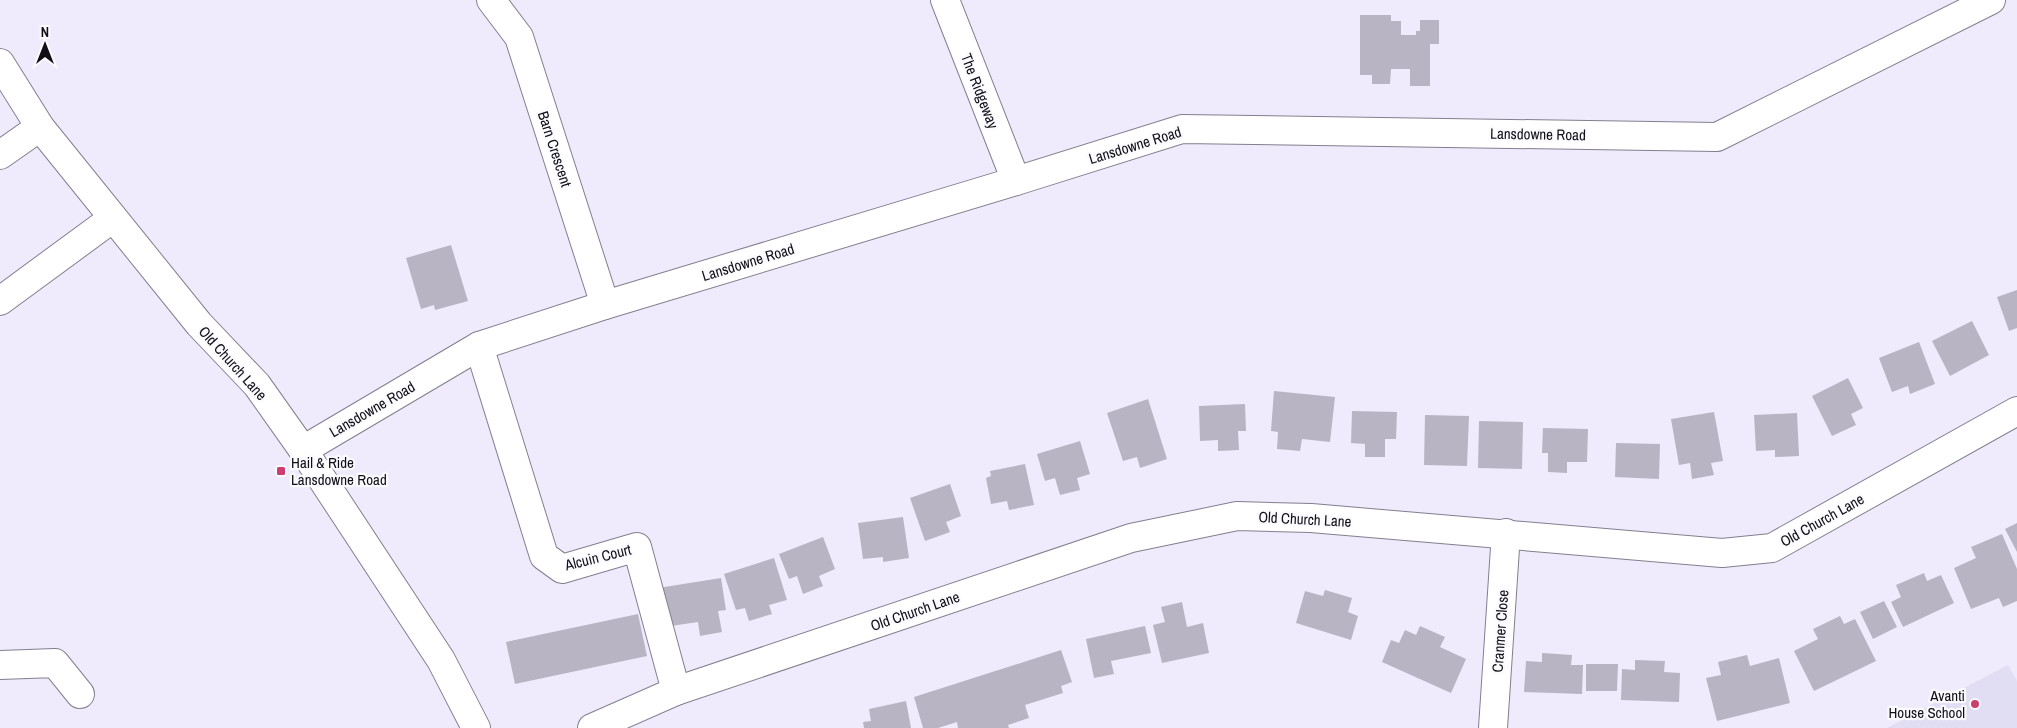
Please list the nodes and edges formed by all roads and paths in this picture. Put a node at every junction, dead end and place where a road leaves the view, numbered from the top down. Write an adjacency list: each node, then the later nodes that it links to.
1 (491, 0): 10 (street, Barn Crescent)
2 (945, 0): 7 (street, The Ridgeway)
3 (1991, 0): 7 (street, Lansdowne Road)
4 (0, 64): 5 (street, Old Church Lane)
5 (40, 127): 6 (street); 8 (street, Old Church Lane)
6 (0, 156)
7 (1016, 181): 10 (street, Lansdowne Road)
8 (114, 218): 9 (street); 13 (street, Old Church Lane)
9 (0, 301)
10 (605, 306): 11 (street, Lansdowne Road)
11 (479, 346): 13 (street, Lansdowne Road); 16 (street, Alcuin Court)
12 (2017, 411): 14 (street, Old Church Lane)
13 (303, 450): 18 (street, Old Church Lane)
14 (1506, 533): 16 (street, Old Church Lane); 20 (street, Cranmer Close)
15 (0, 665): 17 (street)
16 (676, 691): 19 (street, Old Church Lane)
17 (80, 694)
18 (476, 728)
19 (592, 728)
20 (1493, 728)

